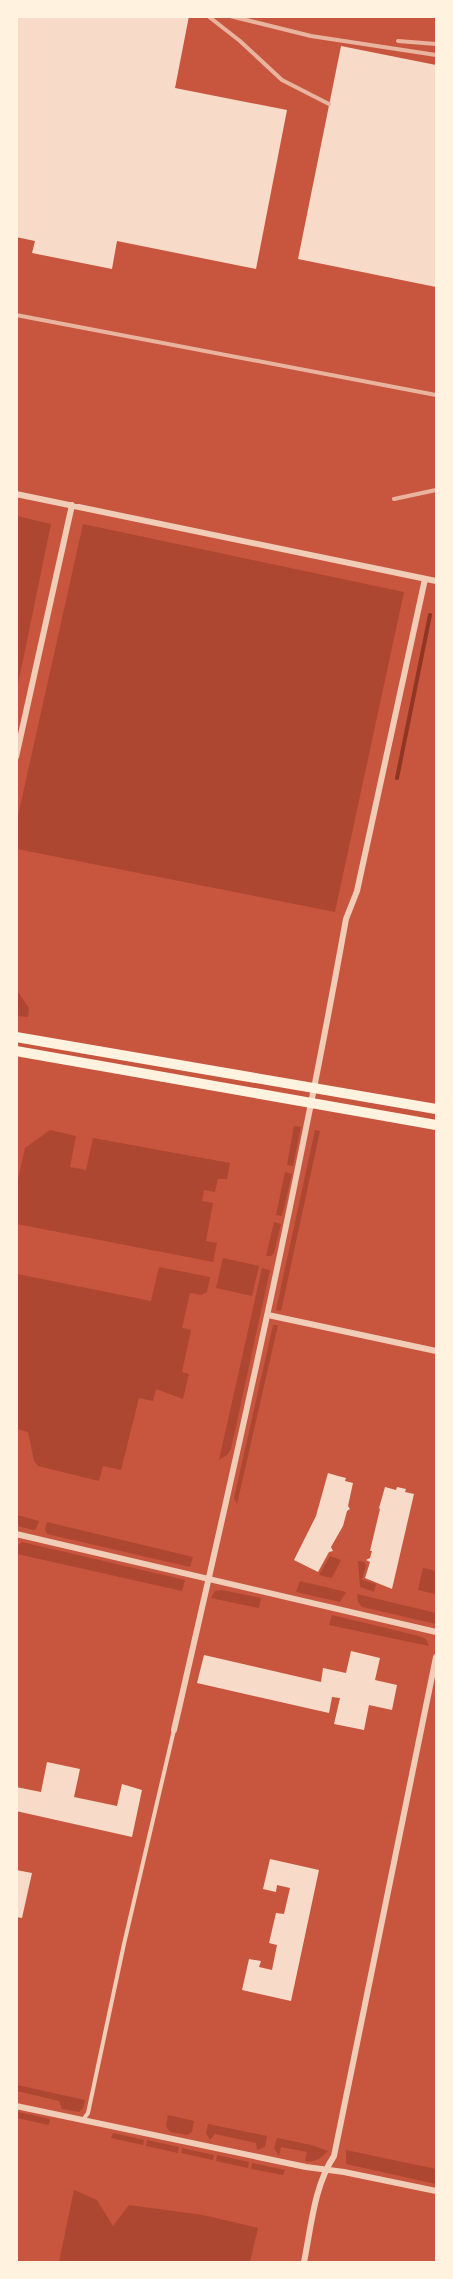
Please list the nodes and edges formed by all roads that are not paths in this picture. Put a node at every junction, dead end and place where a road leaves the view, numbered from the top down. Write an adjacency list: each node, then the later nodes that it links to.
1 (16, 494): 2 (street)
2 (72, 505): 3 (street); 5 (street)
3 (424, 579): 4 (street); 8 (street)
4 (436, 581)
5 (16, 757)
6 (16, 1037): 8 (main road)
7 (16, 1051): 9 (main road)
8 (315, 1089): 9 (street); 10 (main road)
9 (312, 1104): 11 (main road); 12 (street)
10 (436, 1109)
11 (436, 1125)
12 (268, 1315): 13 (street); 15 (street)
13 (436, 1351)
14 (16, 1534): 15 (street)
15 (208, 1579): 16 (street); 18 (street)
16 (436, 1632)
17 (436, 1657): 21 (street)
18 (174, 1730): 20 (lane)
19 (16, 2106): 20 (street)
20 (83, 2120): 21 (street)
21 (326, 2169): 22 (street); 23 (street)
22 (436, 2191)
23 (304, 2262)

